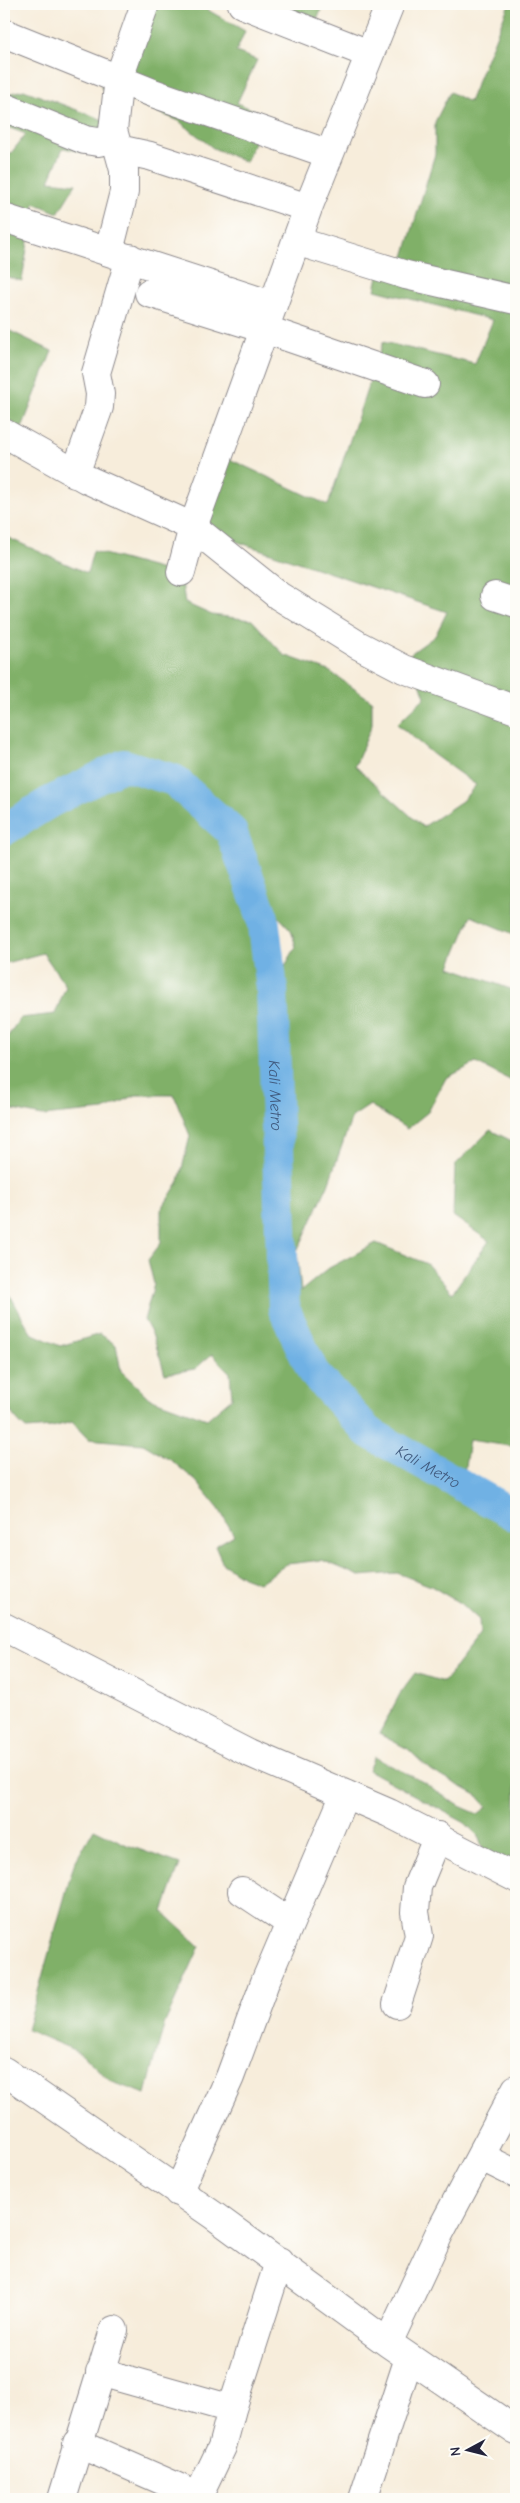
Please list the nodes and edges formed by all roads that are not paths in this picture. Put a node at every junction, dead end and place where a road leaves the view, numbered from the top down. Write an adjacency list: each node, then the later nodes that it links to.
1 (145, 4): 6 (street)
2 (242, 4): 5 (street)
3 (390, 4): 5 (street)
4 (4, 33): 6 (street)
5 (369, 54): 9 (street)
6 (119, 78): 8 (street); 9 (street)
7 (4, 108): 8 (street)
8 (116, 144): 10 (street); 13 (street)
9 (329, 154): 10 (street)
10 (308, 208): 12 (street)
11 (4, 218): 13 (street)
12 (296, 241): 15 (street); 16 (street)
13 (119, 254): 16 (street); 19 (street)
14 (149, 293): 16 (street)
15 (516, 300)
16 (268, 317): 17 (street); 20 (street)
17 (425, 384)
18 (4, 433): 19 (street)
19 (76, 474): 20 (street)
20 (192, 527): 21 (street); 22 (street)
21 (181, 572)
22 (516, 710)
23 (4, 1627): 24 (street)
24 (345, 1794): 25 (street); 28 (street)
25 (438, 1836): 26 (street); 29 (street)
26 (516, 1878)
27 (242, 1890): 28 (street)
28 (290, 1923): 34 (street)
29 (397, 2004)
30 (4, 2071): 34 (street)
31 (516, 2089): 32 (street)
32 (482, 2157): 33 (street); 37 (street)
33 (516, 2174)
34 (178, 2192): 35 (street)
35 (279, 2262): 37 (street); 39 (street)
36 (114, 2330): 38 (street)
37 (399, 2351): 40 (street); 44 (street)
38 (100, 2372): 39 (street); 41 (street)
39 (232, 2409): 42 (street)
40 (516, 2430)
41 (77, 2443): 42 (street); 43 (street)
42 (198, 2498)
43 (62, 2499)
44 (363, 2499)

